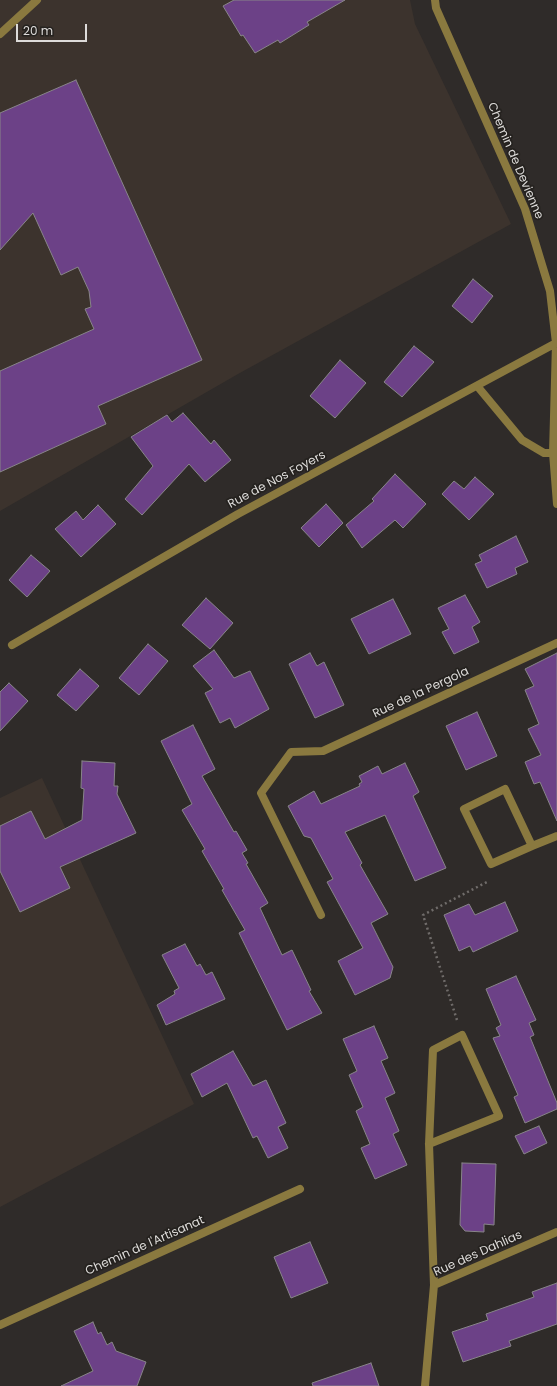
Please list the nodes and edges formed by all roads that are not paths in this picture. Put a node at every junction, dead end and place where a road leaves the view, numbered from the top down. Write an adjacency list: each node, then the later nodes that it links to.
1 (37, 0): 3 (street)
2 (434, 0): 4 (street, Chemin de Devienne)
3 (0, 34)
4 (556, 344): 5 (street, Rue de Nos Foyers); 6 (street, Chemin de Devienne)
5 (478, 387): 6 (street); 9 (street, Rue de Nos Foyers)
6 (553, 453): 7 (street, Chemin de Devienne)
7 (557, 504)
8 (557, 643): 12 (street, Rue de la Pergola)
9 (12, 645)
10 (557, 836): 11 (street)
11 (532, 846): 11 (street)
12 (321, 915)
13 (429, 1144): 13 (street); 16 (street)
14 (300, 1189): 17 (street, Chemin de l'Artisanat)
15 (557, 1232): 16 (street, Rue des Dahlias)
16 (434, 1285): 18 (street, Rue des Dahlias)
17 (0, 1325)
18 (425, 1386)

